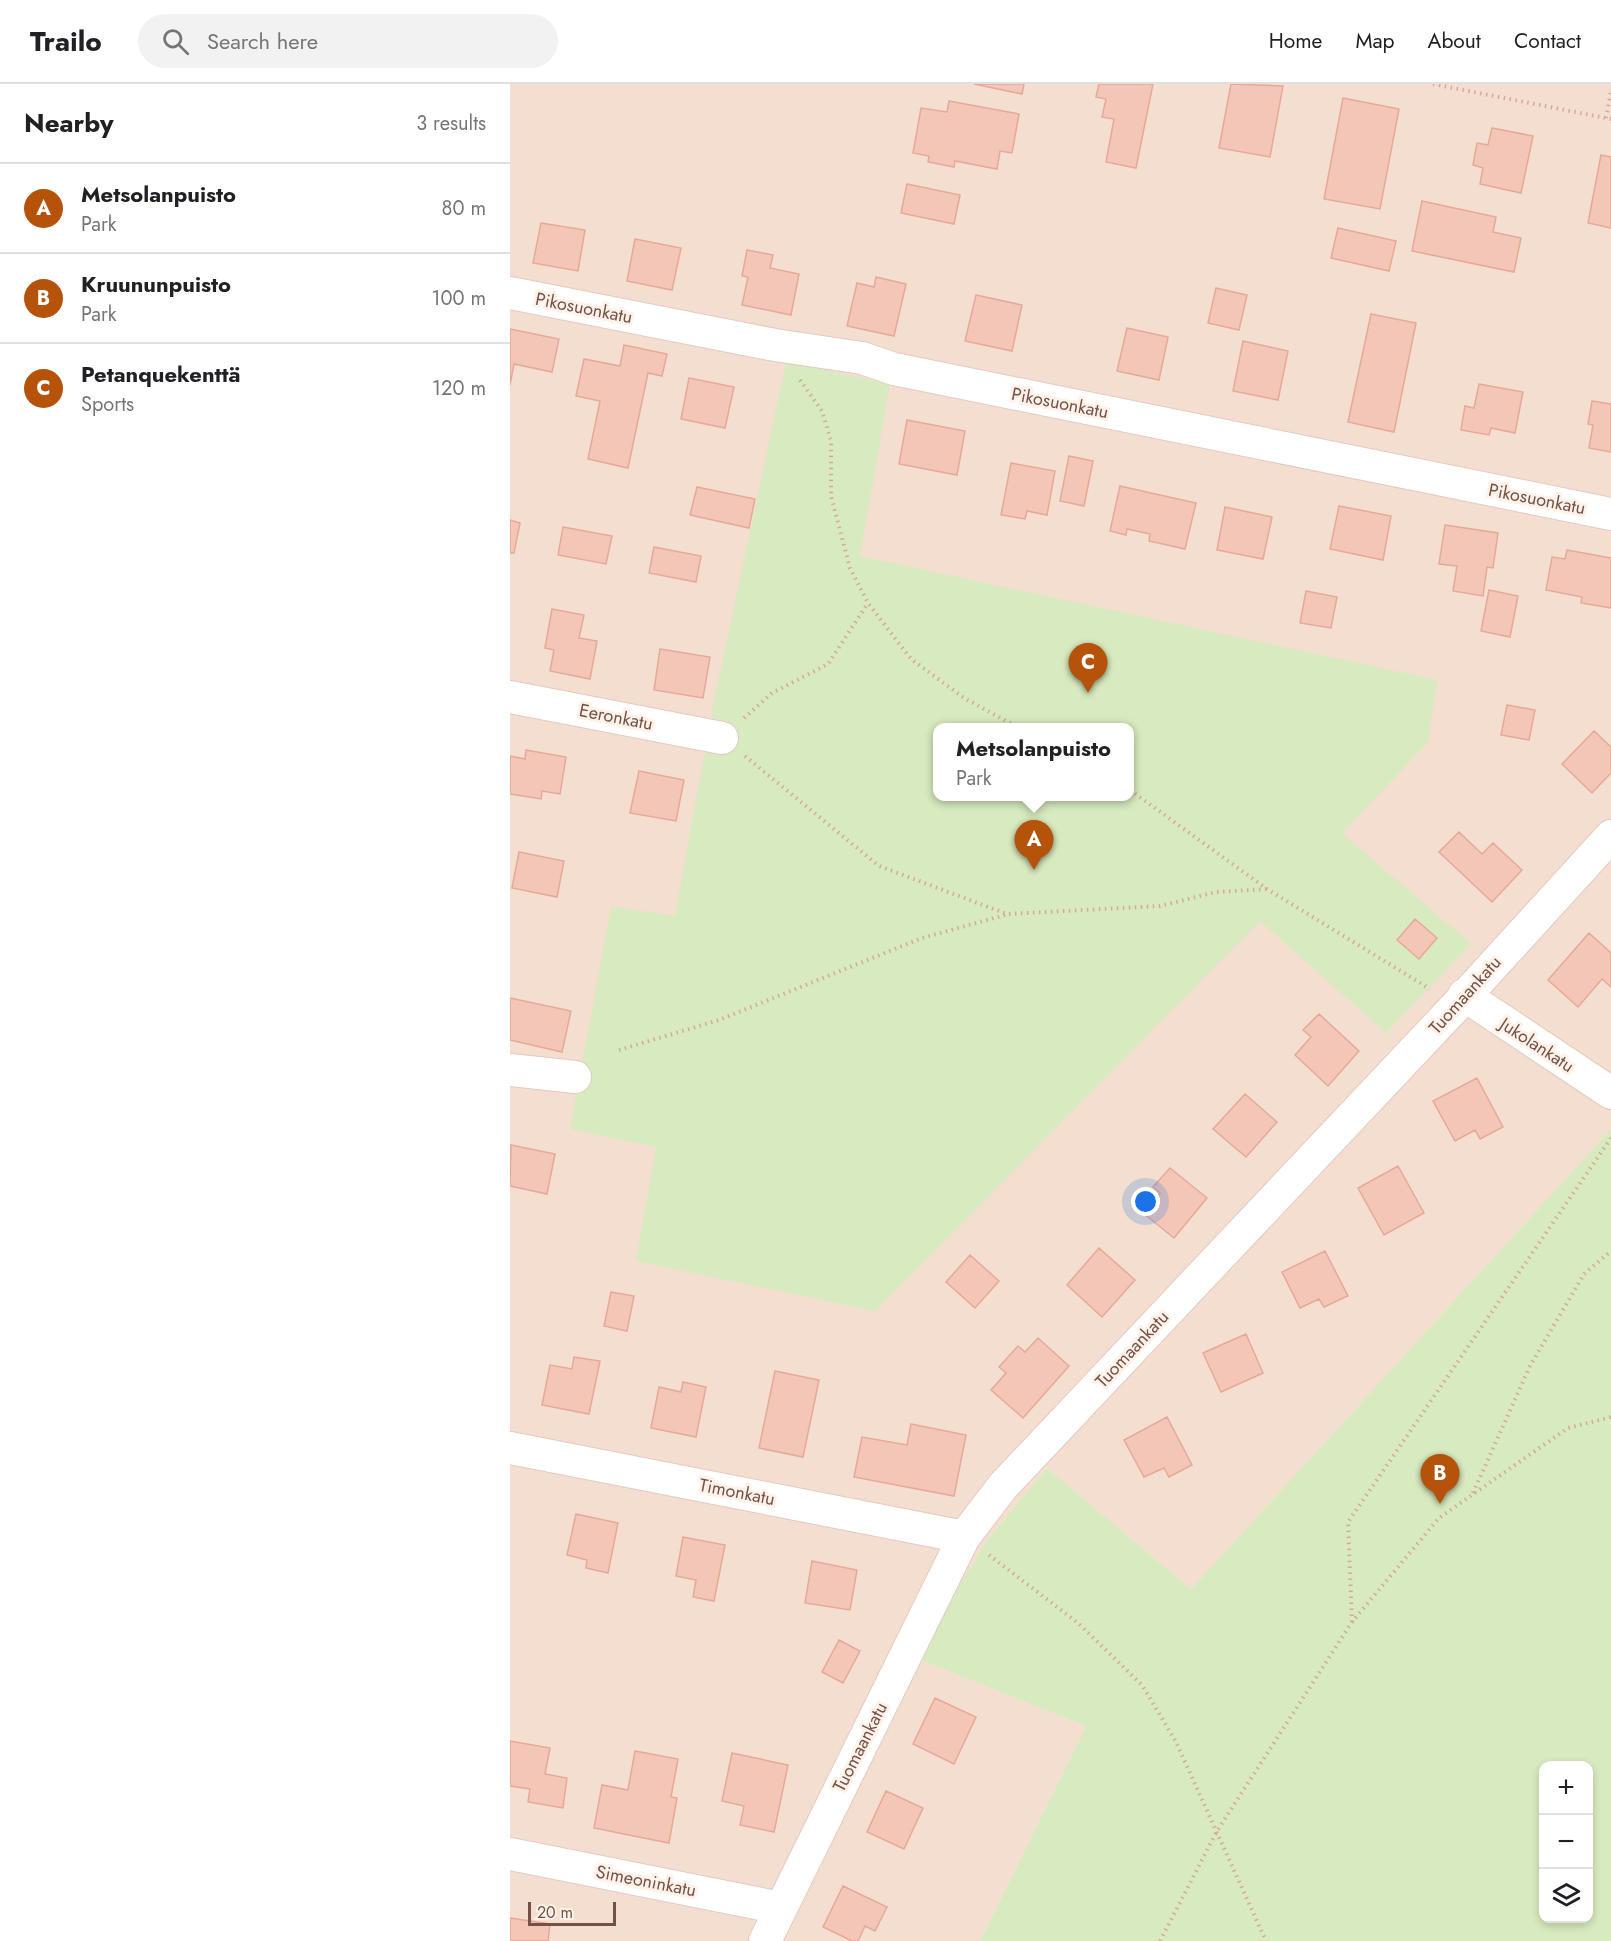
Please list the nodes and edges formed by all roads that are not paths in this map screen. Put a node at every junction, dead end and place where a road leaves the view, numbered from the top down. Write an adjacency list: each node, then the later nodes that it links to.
1 (510, 293): 2 (street, Pikosuonkatu)
2 (1611, 514)
3 (510, 697): 4 (street, Eeronkatu)
4 (722, 738)
5 (1611, 836): 6 (street, Tuomaankatu)
6 (1460, 1000): 9 (street, Jukolankatu); 11 (street, Tuomaankatu)
7 (510, 1070): 8 (street)
8 (575, 1077)
9 (1611, 1093)
10 (510, 1448): 11 (street, Timonkatu)
11 (964, 1537): 13 (street, Tuomaankatu)
12 (510, 1854): 13 (street, Simeoninkatu)
13 (781, 1908): 14 (street, Tuomaankatu)
14 (765, 1941)

